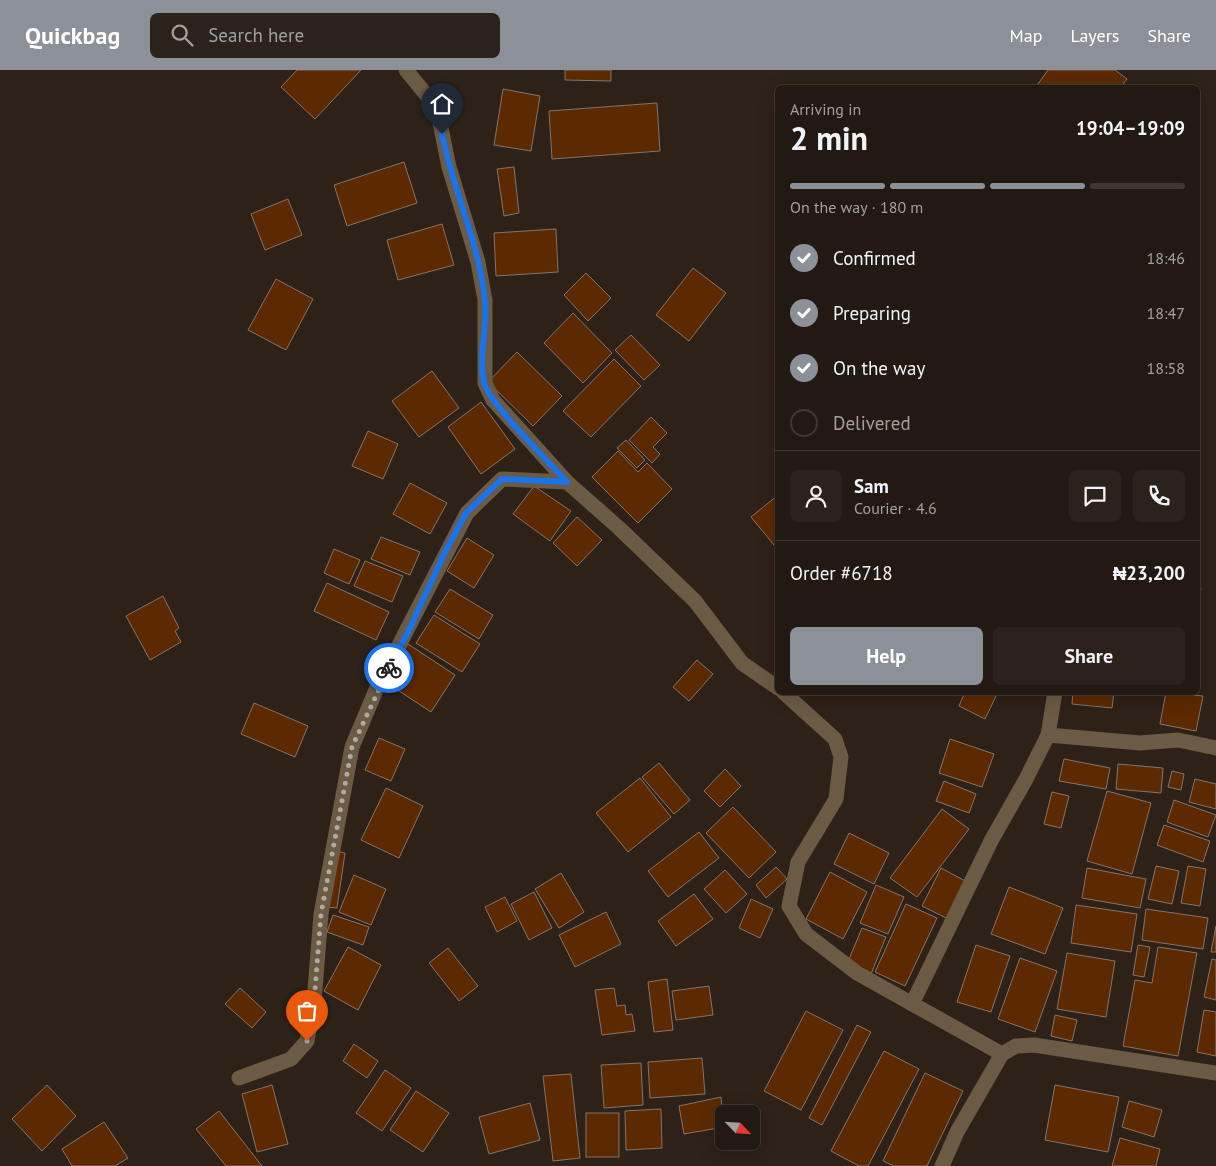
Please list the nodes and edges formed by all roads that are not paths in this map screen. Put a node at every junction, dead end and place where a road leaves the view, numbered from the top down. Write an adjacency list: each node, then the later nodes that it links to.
1 (406, 70): 2 (street)
2 (567, 482): 3 (street); 11 (street)
3 (775, 686)
4 (786, 695): 8 (street)
5 (1054, 695): 6 (street)
6 (1048, 734): 7 (street); 8 (street)
7 (1216, 748)
8 (912, 1004): 9 (street)
9 (1002, 1054): 10 (street); 12 (street)
10 (1216, 1072)
11 (239, 1078)
12 (942, 1166)

